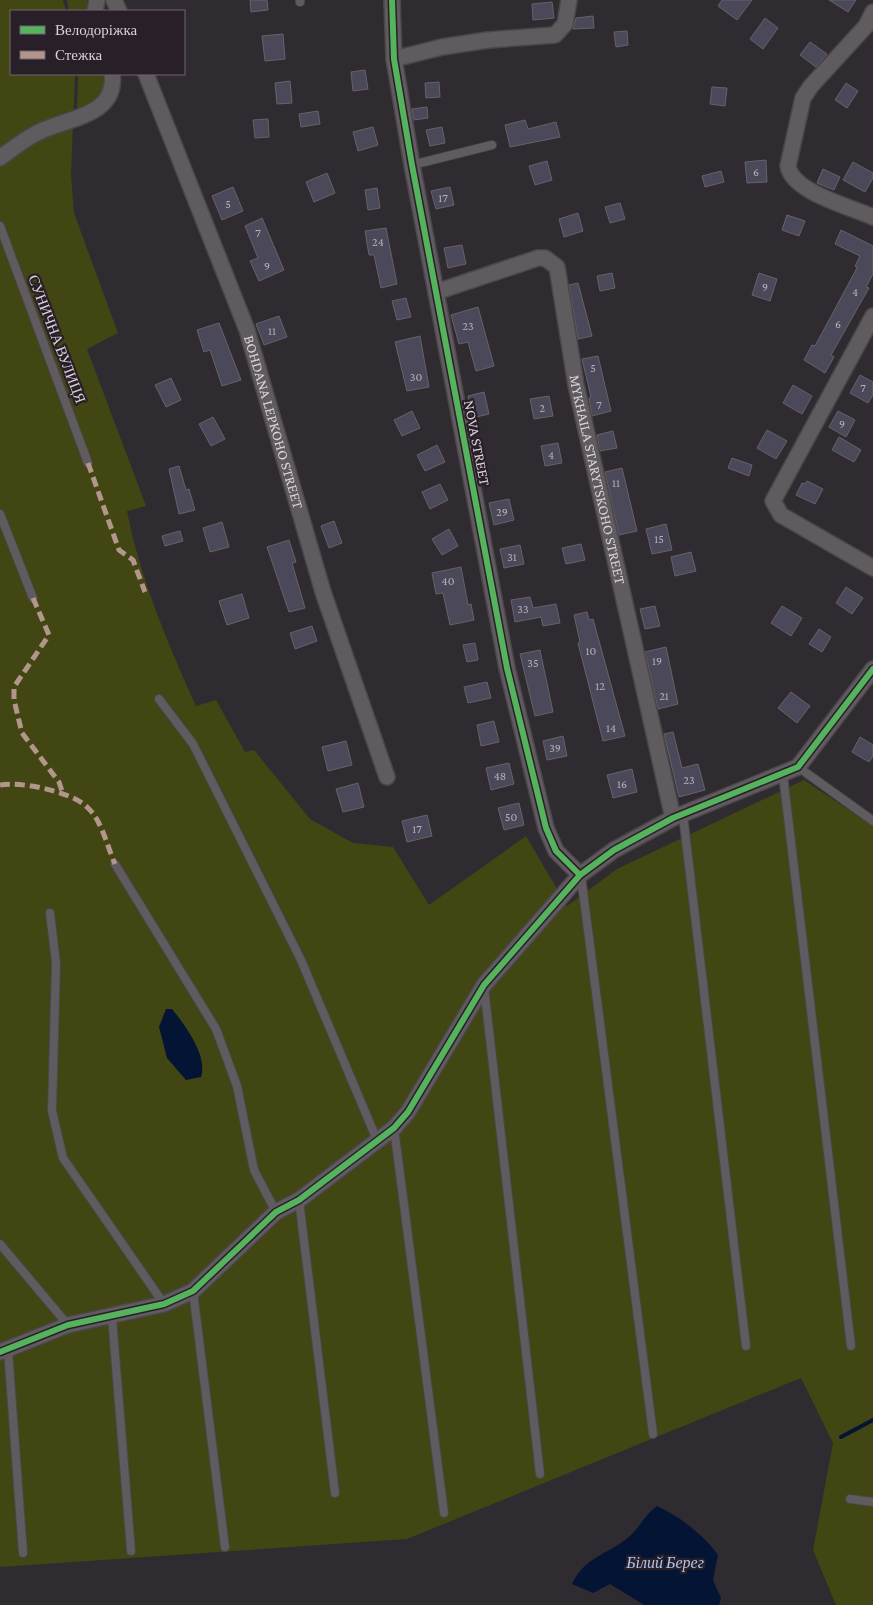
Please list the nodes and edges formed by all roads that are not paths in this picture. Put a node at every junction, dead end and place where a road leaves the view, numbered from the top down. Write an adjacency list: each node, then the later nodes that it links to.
1 (392, 0): 5 (street, NOVA STREET)
2 (569, 0): 5 (street)
3 (873, 12): 4 (street)
4 (869, 28): 11 (street)
5 (394, 59): 10 (street, NOVA STREET)
6 (112, 75): 9 (street)
7 (146, 75): 23 (street, BOHDANA LEPKOHO STREET)
8 (492, 145): 10 (lane)
9 (0, 158)
10 (412, 165): 13 (street, NOVA STREET)
11 (873, 217)
12 (0, 226): 15 (lane, СУНИЧНА ВУЛИЦЯ)
13 (436, 292): 24 (street, MYKHAILA STARYTSKOHO STREET); 27 (street, NOVA STREET)
14 (873, 316): 17 (street)
15 (88, 462)
16 (0, 514): 18 (lane)
17 (873, 568)
18 (33, 598)
19 (873, 669): 21 (street)
20 (159, 699): 31 (lane)
21 (798, 768): 22 (street); 25 (lane)
22 (783, 775): 24 (street); 40 (lane)
23 (387, 777)
24 (678, 816): 27 (street); 39 (lane)
25 (873, 821)
26 (115, 864): 33 (lane)
27 (580, 875): 29 (street); 42 (lane)
28 (50, 913): 36 (lane)
29 (484, 985): 30 (street); 43 (lane)
30 (394, 1128): 31 (street); 47 (lane)
31 (377, 1140): 32 (street)
32 (299, 1200): 33 (street); 44 (lane)
33 (276, 1212): 35 (street)
34 (0, 1244): 38 (lane)
35 (192, 1291): 36 (street); 48 (lane)
36 (164, 1304): 37 (street)
37 (112, 1317): 38 (street); 49 (lane)
38 (68, 1325): 41 (street)
39 (746, 1346)
40 (852, 1346)
41 (4, 1351): 50 (lane)
42 (654, 1434)
43 (540, 1474)
44 (335, 1493)
45 (850, 1499): 46 (lane)
46 (873, 1502)
47 (444, 1513)
48 (225, 1547)
49 (131, 1551)
50 (23, 1553)

